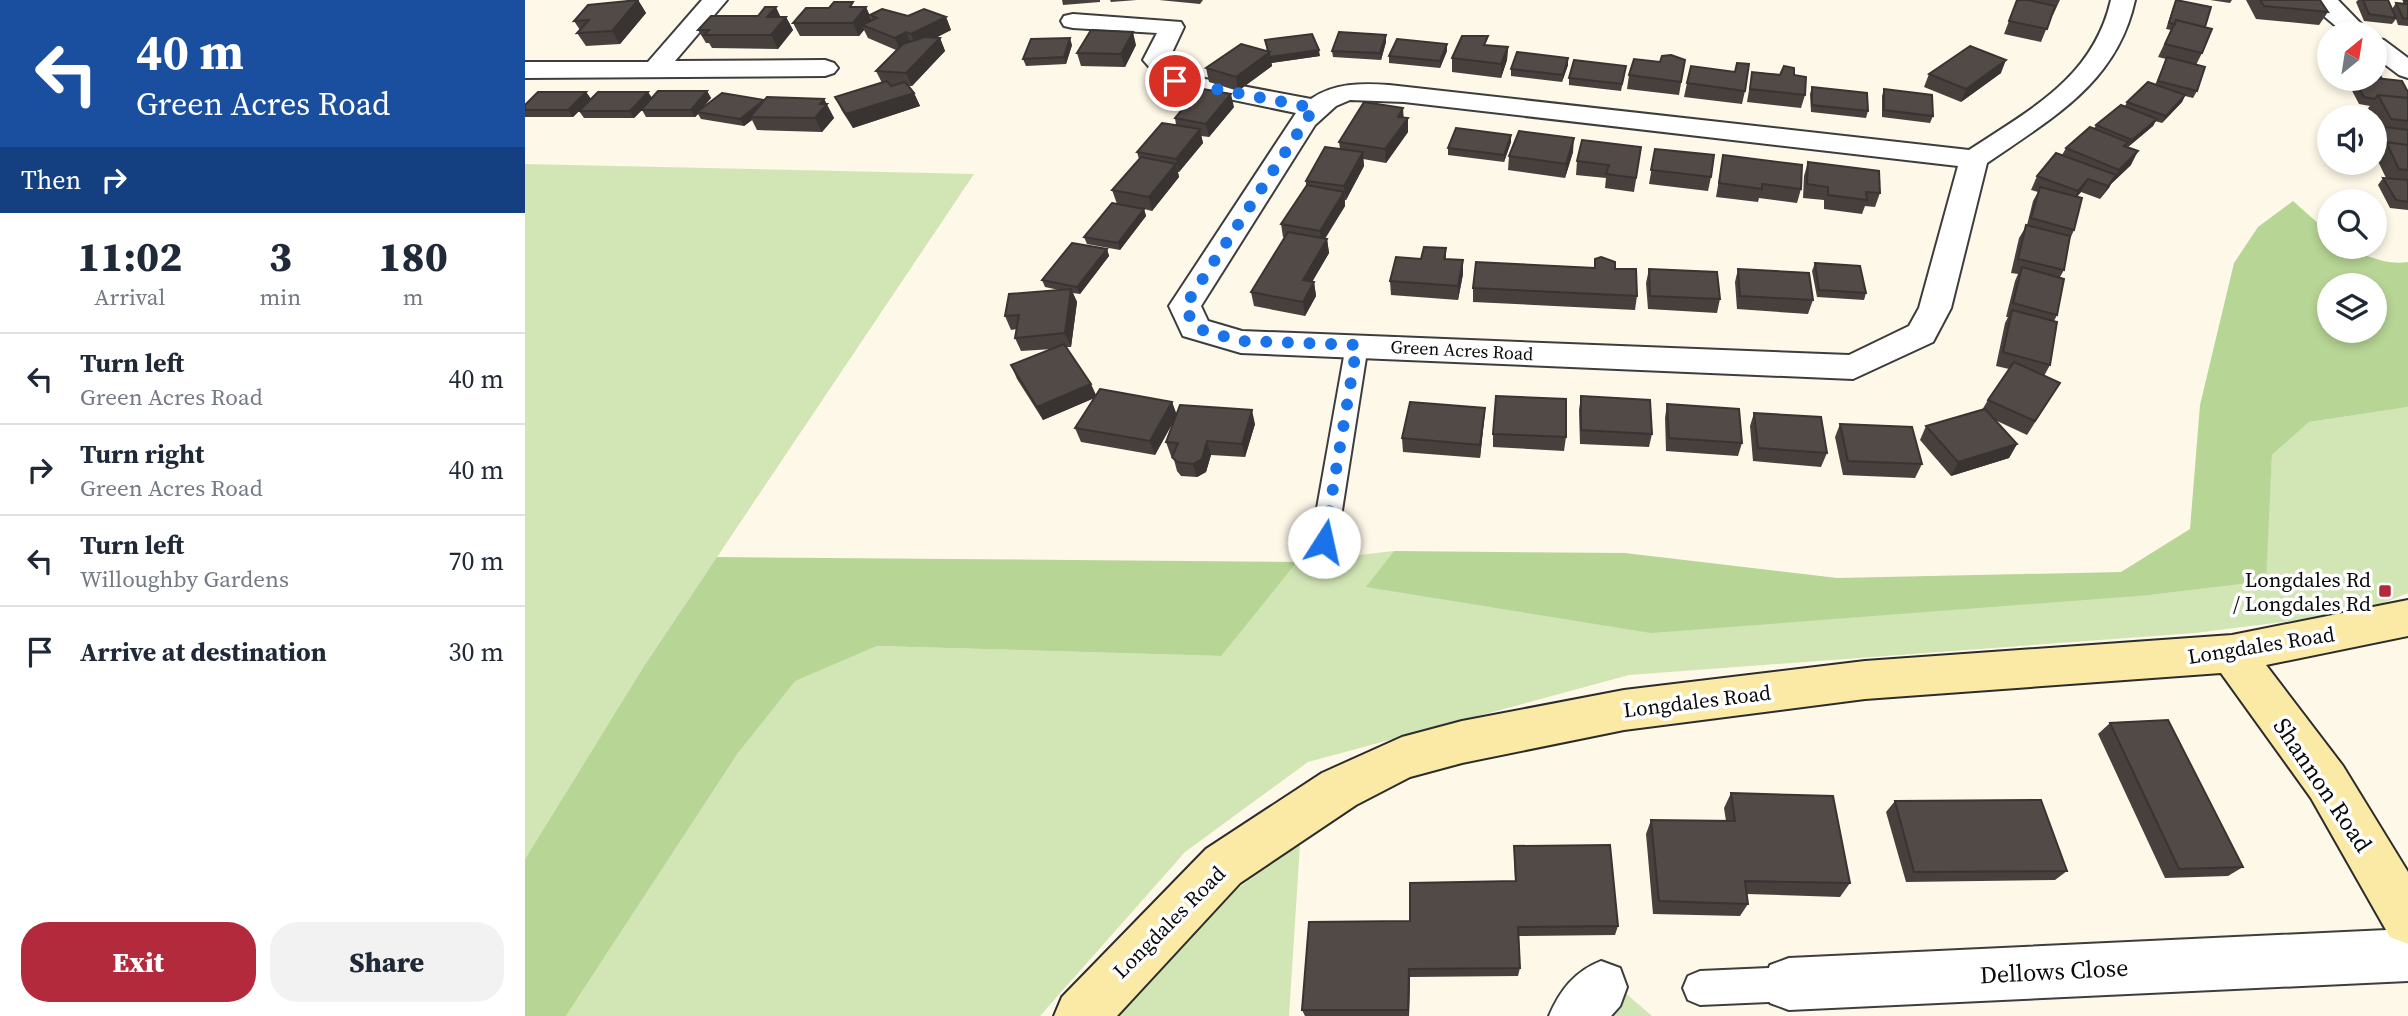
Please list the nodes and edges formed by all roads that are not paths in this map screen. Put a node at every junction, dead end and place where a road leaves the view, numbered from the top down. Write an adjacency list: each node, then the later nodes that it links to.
1 (715, 0): 7 (street)
2 (2123, 0): 12 (street)
3 (2326, 0): 5 (street)
4 (1073, 21): 11 (street)
5 (2344, 21)
6 (2387, 54): 10 (street)
7 (656, 68): 8 (street); 9 (street)
8 (825, 68)
9 (525, 70)
10 (2408, 70)
11 (1314, 108): 12 (street); 13 (street, Green Acres Road)
12 (1974, 159): 13 (street, Green Acres Road)
13 (1357, 345): 14 (lane)
14 (1324, 542)
15 (2408, 618): 16 (street, Longdales Road)
16 (2232, 654): 17 (street, Shannon Road); 21 (street, Longdales Road)
17 (2408, 919)
18 (2408, 955): 19 (street, Dellows Close)
19 (1789, 984): 20 (lane, Dellows Close)
20 (1700, 988)
21 (1081, 1016)

